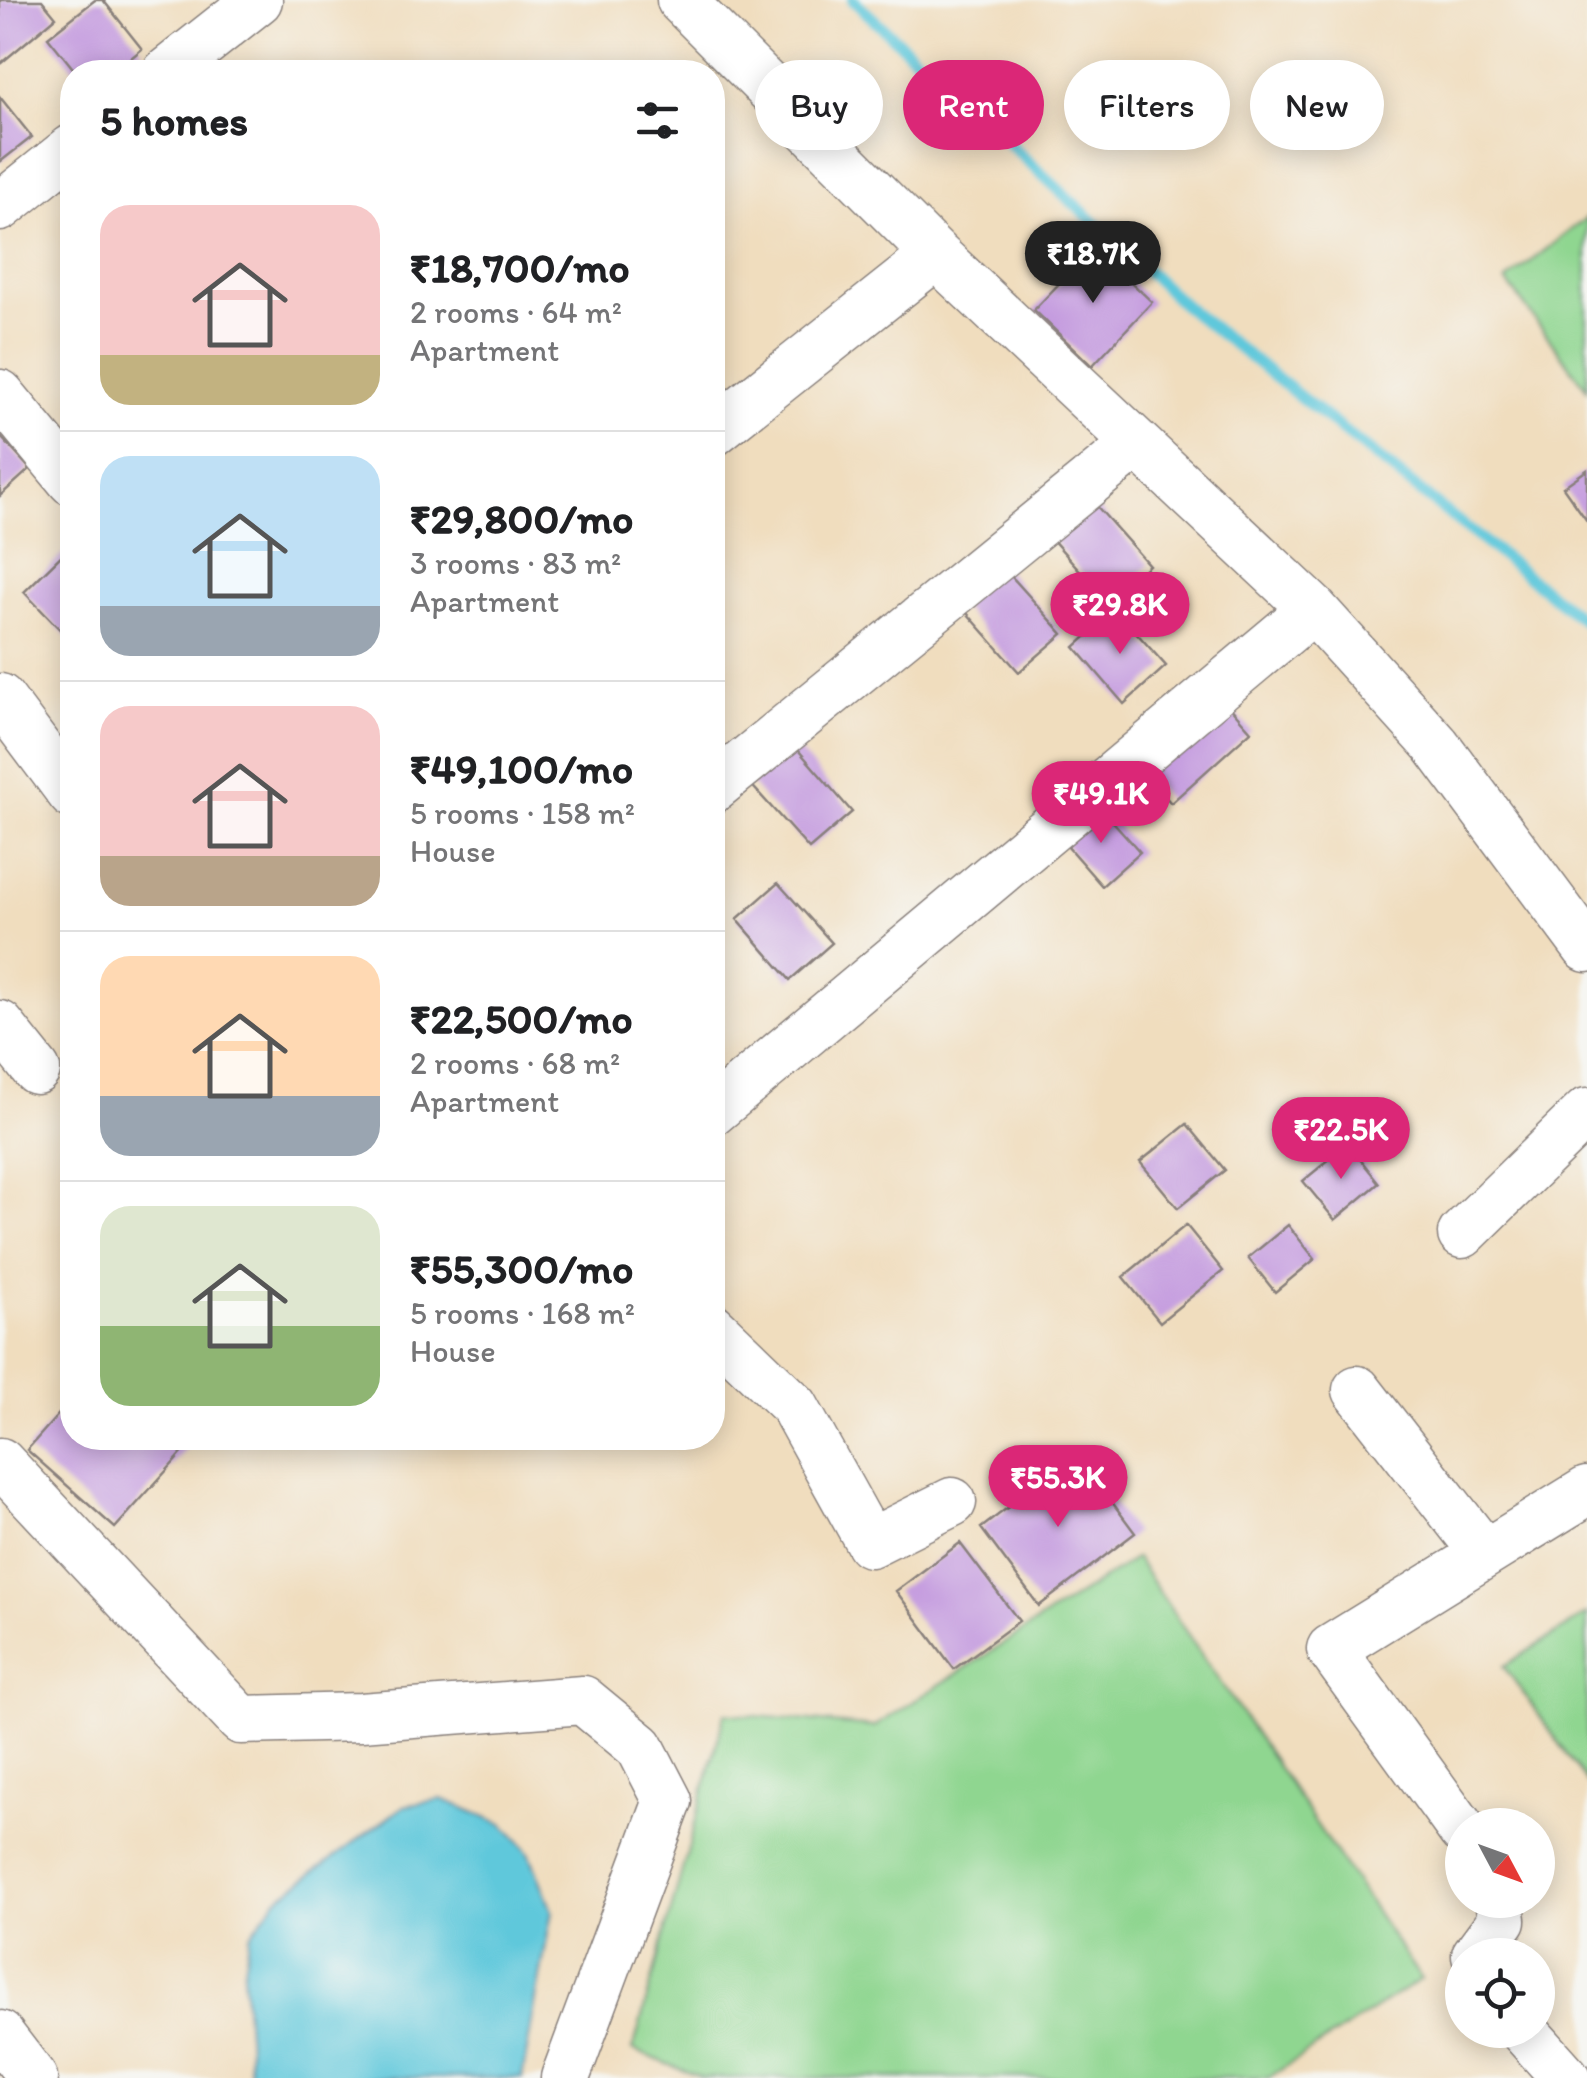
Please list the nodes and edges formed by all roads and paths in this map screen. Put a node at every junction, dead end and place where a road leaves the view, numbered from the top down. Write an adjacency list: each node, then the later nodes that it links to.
1 (258, 0): 3 (street)
2 (681, 0): 4 (street)
3 (183, 60)
4 (719, 60)
5 (726, 71): 8 (street)
6 (60, 158): 7 (street)
7 (0, 206)
8 (936, 254): 10 (street); 11 (street)
9 (0, 394): 12 (street)
10 (725, 424)
11 (1135, 445): 13 (street); 16 (street)
12 (60, 466)
13 (1313, 609): 17 (street); 20 (street)
14 (0, 698): 15 (street)
15 (60, 778)
16 (725, 778)
17 (1587, 948)
18 (0, 1025): 19 (street)
19 (36, 1070)
20 (725, 1101)
21 (1587, 1112): 22 (street)
22 (1462, 1234)
23 (725, 1340): 27 (street)
24 (1357, 1390): 28 (street)
25 (0, 1462): 33 (street)
26 (1587, 1491): 28 (street)
27 (952, 1502)
28 (1485, 1554): 29 (street)
29 (1446, 1808)
30 (0, 2035): 32 (street)
31 (1539, 2048): 34 (street)
32 (33, 2078)
33 (565, 2078)
34 (1566, 2078)

